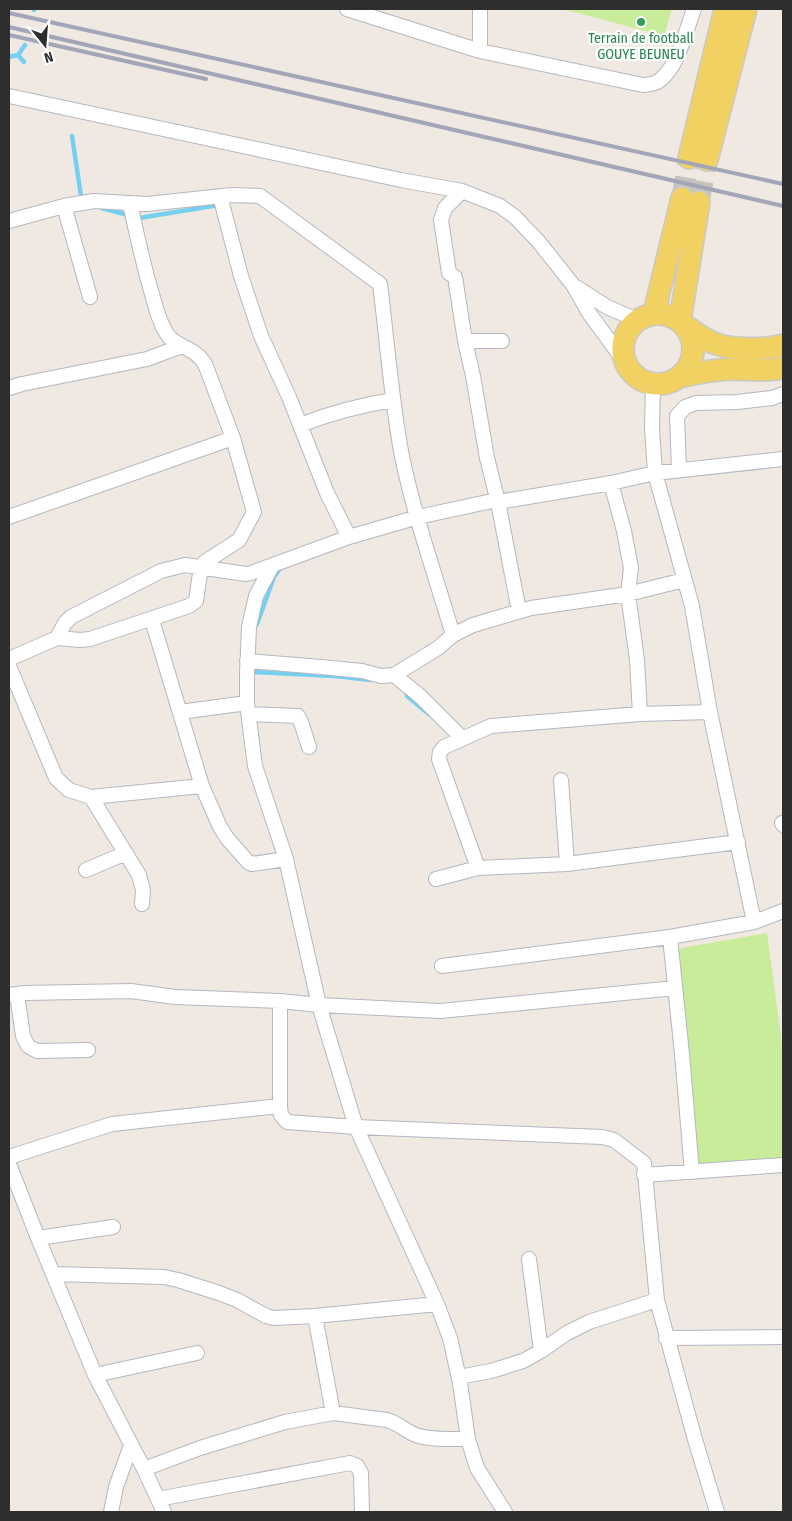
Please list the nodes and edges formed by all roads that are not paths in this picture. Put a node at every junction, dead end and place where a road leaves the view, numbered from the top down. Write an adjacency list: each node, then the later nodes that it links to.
1 (347, 9): 6 (street)
2 (480, 9): 6 (street)
3 (694, 9): 6 (street)
4 (725, 9): 5 (main road)
5 (746, 9)
6 (480, 52)
7 (9, 96): 8 (street)
8 (462, 192): 13 (street); 17 (street)
9 (220, 196): 10 (street); 27 (street); 28 (street)
10 (130, 204): 11 (street); 20 (street)
11 (64, 206): 12 (street); 14 (street)
12 (9, 221)
13 (573, 285): 15 (street); 21 (street)
14 (90, 297)
15 (645, 317): 16 (main road); 16 (main road); 21 (main road)
16 (683, 324): 19 (main road); 23 (main road)
17 (465, 341): 18 (street); 34 (street)
18 (502, 341)
19 (783, 345)
20 (182, 346): 25 (street); 29 (street)
21 (625, 362): 24 (main road)
22 (783, 368): 23 (main road)
23 (679, 377): 24 (main road)
24 (653, 383): 32 (street)
25 (9, 388)
26 (783, 394): 31 (street)
27 (394, 400): 28 (street); 36 (street)
28 (300, 425): 37 (street)
29 (233, 438): 35 (street); 39 (street)
30 (783, 459): 31 (street)
31 (679, 470): 32 (street)
32 (655, 473): 33 (street); 40 (street)
33 (611, 482): 34 (street); 41 (street)
34 (498, 502): 36 (street); 42 (street)
35 (9, 517)
36 (418, 517): 37 (street); 44 (street)
37 (349, 537): 38 (street)
38 (272, 566): 39 (street); 47 (street)
39 (203, 567): 43 (street); 45 (street)
40 (684, 580): 41 (street); 52 (street)
41 (628, 594): 42 (street); 53 (street)
42 (519, 611): 44 (street)
43 (152, 620): 45 (street); 51 (street)
44 (453, 635): 49 (street)
45 (57, 638): 46 (street)
46 (9, 659)
47 (248, 661): 49 (street); 50 (street)
48 (9, 666): 58 (street)
49 (394, 676): 54 (street)
50 (248, 708): 51 (street); 55 (street); 61 (street)
51 (180, 712): 57 (street)
52 (710, 712): 53 (street); 59 (street)
53 (640, 714): 54 (street)
54 (462, 738): 63 (street)
55 (309, 747)
56 (560, 780): 62 (street)
57 (202, 786): 58 (street); 61 (street)
58 (91, 797): 60 (street)
59 (738, 842): 62 (street); 68 (street)
60 (126, 854): 64 (street); 66 (street)
61 (286, 859): 74 (street)
62 (567, 864): 63 (street)
63 (478, 868): 65 (street)
64 (86, 870)
65 (436, 879)
66 (142, 904)
67 (783, 911): 68 (street)
68 (754, 922): 69 (street)
69 (670, 937): 70 (street); 71 (street)
70 (442, 966)
71 (675, 988): 74 (street); 81 (street)
72 (13, 994): 73 (street); 75 (street)
73 (280, 1001): 74 (street); 76 (street)
74 (319, 1005): 77 (street)
75 (88, 1050)
76 (280, 1106): 77 (street); 78 (street)
77 (356, 1127): 82 (street); 88 (street)
78 (9, 1157)
79 (9, 1164): 84 (street)
80 (783, 1165): 81 (street)
81 (692, 1172): 82 (street)
82 (644, 1175): 87 (street)
83 (113, 1227): 84 (street)
84 (38, 1238): 86 (street)
85 (530, 1259): 92 (street)
86 (53, 1274): 89 (street); 94 (street)
87 (657, 1300): 91 (street); 92 (street)
88 (437, 1304): 89 (street); 95 (street)
89 (314, 1316): 96 (street)
90 (783, 1337): 91 (street)
91 (666, 1338): 105 (street)
92 (542, 1351): 95 (street)
93 (197, 1353): 94 (street)
94 (95, 1375): 98 (street)
95 (459, 1377): 97 (street)
96 (333, 1413): 97 (street); 99 (street)
97 (468, 1439): 104 (street)
98 (131, 1446): 99 (street); 101 (street)
99 (144, 1469): 100 (street)
100 (158, 1499): 102 (street); 103 (street)
101 (111, 1512)
102 (164, 1512)
103 (362, 1512)
104 (505, 1512)
105 (717, 1512)

